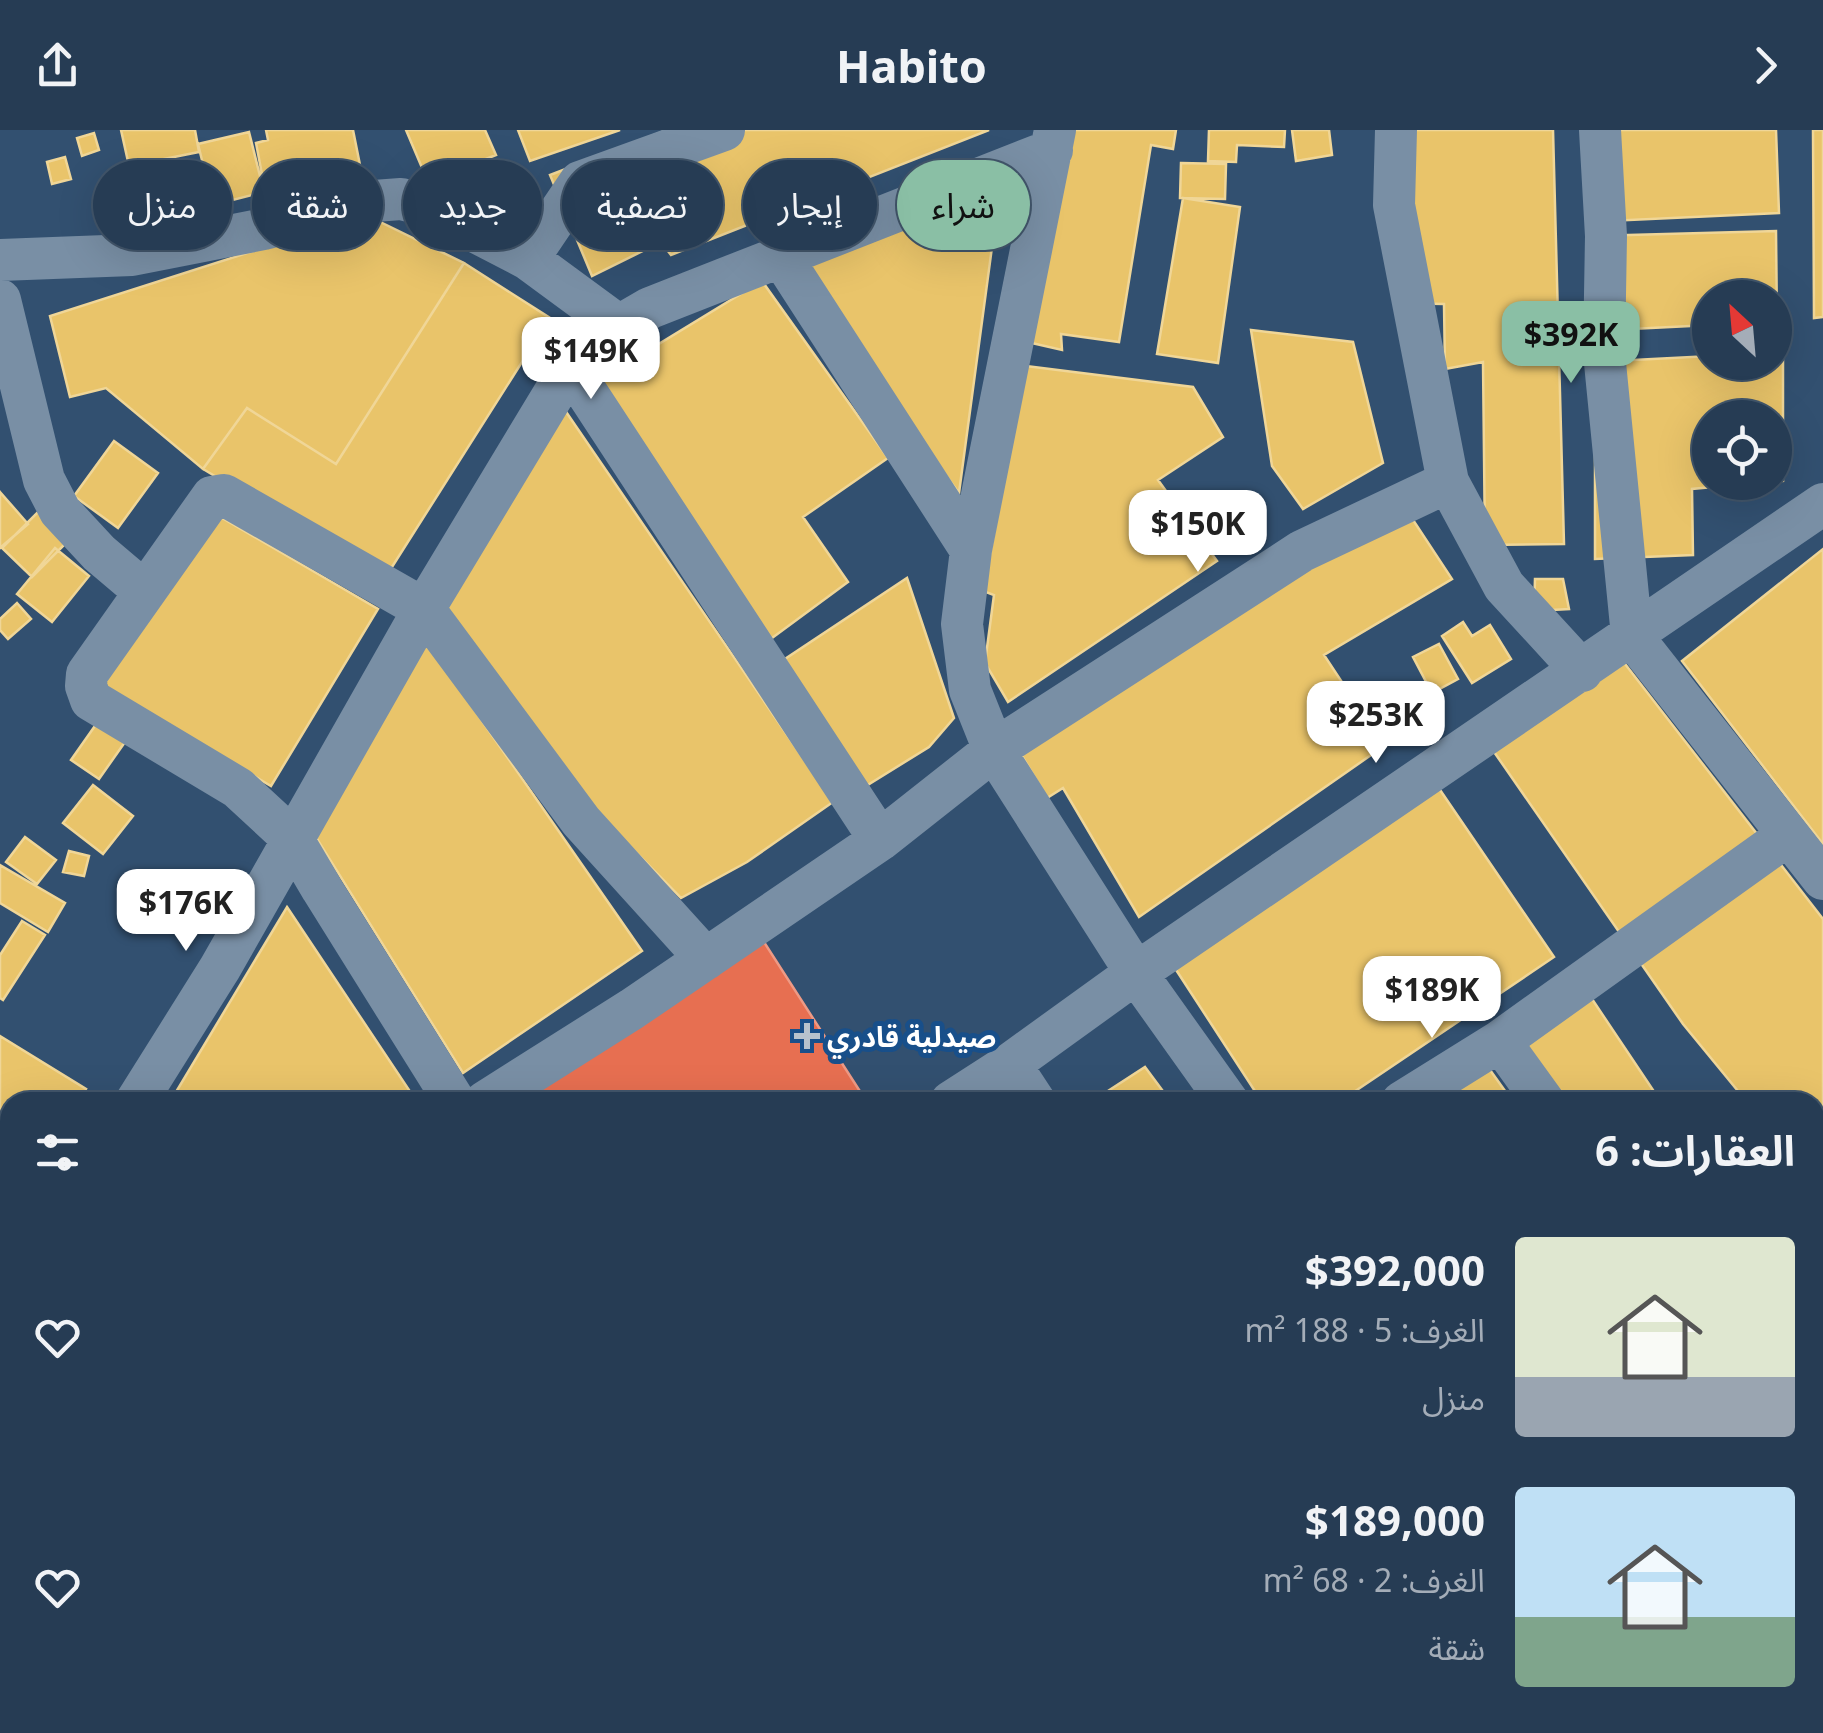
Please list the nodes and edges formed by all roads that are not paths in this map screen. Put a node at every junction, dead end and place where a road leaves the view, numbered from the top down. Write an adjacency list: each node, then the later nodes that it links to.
1 (724, 130): 6 (street)
2 (1396, 130): 12 (street)
3 (1600, 130): 17 (street)
4 (1054, 140): 5 (street); 14 (street)
5 (780, 256): 10 (street); 14 (street)
6 (528, 259): 7 (street); 8 (street)
7 (0, 260)
8 (573, 292): 10 (street); 11 (street)
9 (0, 300): 15 (street)
10 (619, 326): 11 (street)
11 (570, 367): 16 (street); 22 (street)
12 (1448, 482): 18 (street); 19 (street)
13 (1823, 504): 17 (street)
14 (970, 550): 19 (street)
15 (145, 592): 16 (street); 21 (street)
16 (424, 608): 21 (street); 24 (street)
17 (1632, 636): 18 (street); 20 (street)
18 (1582, 671): 25 (street)
19 (994, 750): 22 (street); 25 (street)
20 (1788, 835): 23 (street); 26 (street)
21 (292, 838): 28 (street); 29 (street)
22 (880, 840): 24 (street)
23 (1823, 879)
24 (706, 959): 30 (street)
25 (1136, 973): 27 (street); 33 (street)
26 (1500, 1041): 34 (street); 35 (street)
27 (1010, 1064): 31 (street); 32 (street)
28 (142, 1092)
29 (449, 1092)
30 (500, 1092)
31 (974, 1092)
32 (1028, 1092)
33 (1221, 1092)
34 (1418, 1092)
35 (1537, 1092)

